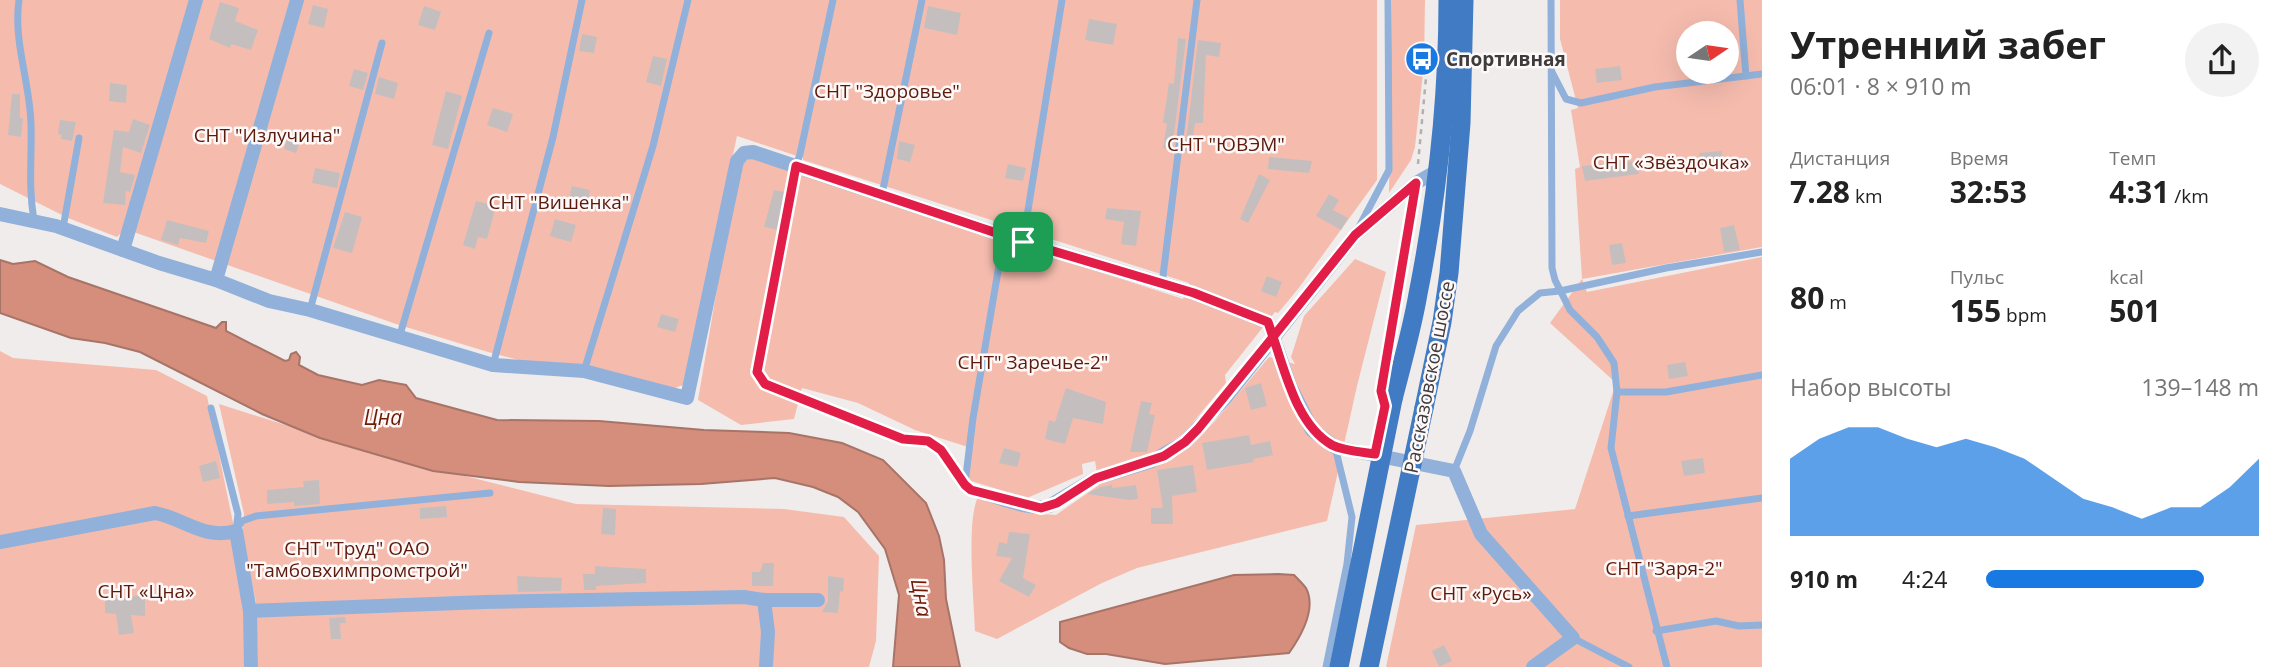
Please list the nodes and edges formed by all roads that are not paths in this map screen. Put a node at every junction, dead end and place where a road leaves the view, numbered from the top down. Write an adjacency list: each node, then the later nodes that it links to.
1 (19, 0): 25 (lane)
2 (196, 0): 30 (street)
3 (297, 0): 32 (street)
4 (582, 0): 38 (lane)
5 (688, 0): 39 (lane)
6 (833, 0): 21 (lane)
7 (922, 0): 23 (lane)
8 (1062, 0): 29 (lane)
9 (1197, 0): 33 (lane)
10 (1388, 0): 27 (lane)
11 (1448, 0): 22 (main road, Рассказовское шоссе)
12 (1464, 0): 62 (main road, Рассказовское шоссе, bridge)
13 (1551, 0): 17 (lane)
14 (1740, 0): 19 (lane)
15 (489, 33): 37 (lane)
16 (382, 43): 35 (lane)
17 (1551, 68): 19 (lane); 34 (lane)
18 (1762, 74): 19 (lane)
19 (1746, 76)
20 (79, 138): 26 (lane)
21 (796, 166): 23 (street); 39 (street); 45 (lane)
22 (1437, 171): 27 (street); 61 (main road, Рассказовское шоссе, bridge)
23 (882, 194): 28 (street)
24 (0, 214): 25 (street)
25 (34, 222): 26 (street)
26 (63, 229): 30 (street)
27 (1355, 235): 36 (street)
28 (1004, 236): 29 (street); 45 (lane)
29 (1023, 242): 33 (street)
30 (123, 250): 32 (street)
31 (1762, 252): 34 (lane)
32 (216, 280): 35 (street)
33 (1162, 284): 36 (street)
34 (1560, 291): 41 (lane); 44 (lane)
35 (310, 310): 37 (street)
36 (1273, 337): 43 (street); 46 (street)
37 (399, 338): 38 (street)
38 (493, 365): 39 (street)
39 (584, 371)
40 (1762, 375): 41 (lane)
41 (1617, 392): 49 (lane)
42 (211, 408): 50 (lane)
43 (1335, 447): 44 (street); 60 (lane)
44 (1454, 471): 57 (street)
45 (965, 485): 46 (lane)
46 (979, 492)
47 (490, 493): 50 (lane)
48 (1762, 498): 49 (lane)
49 (1628, 516): 56 (lane)
50 (236, 531): 51 (street); 54 (street)
51 (0, 542)
52 (764, 600): 53 (street); 54 (street); 59 (street)
53 (818, 600)
54 (250, 611): 58 (street)
55 (1762, 625): 56 (lane)
56 (1656, 631): 65 (lane)
57 (1573, 638): 63 (street); 64 (lane)
58 (251, 667)
59 (766, 667)
60 (1326, 667)
61 (1339, 667)
62 (1369, 667)
63 (1533, 667)
64 (1629, 667)
65 (1667, 667)

